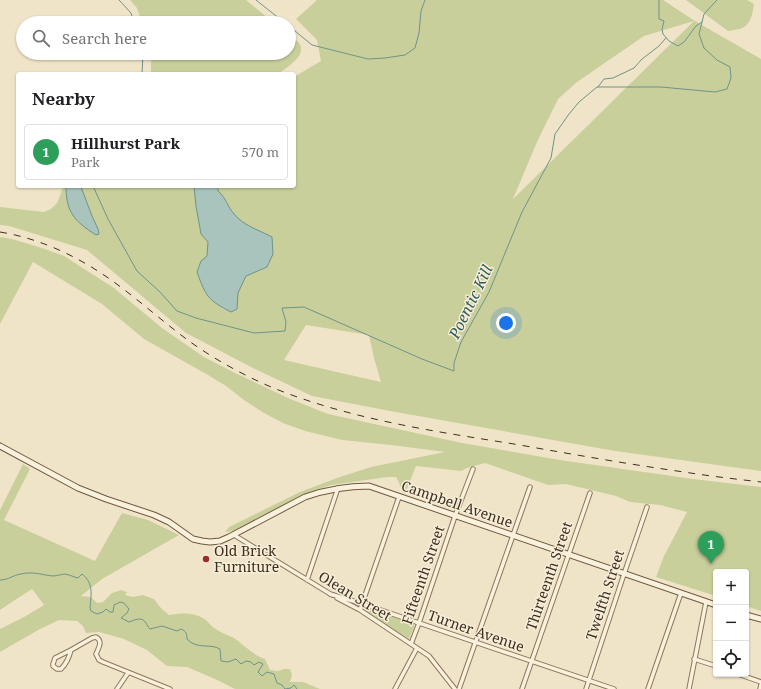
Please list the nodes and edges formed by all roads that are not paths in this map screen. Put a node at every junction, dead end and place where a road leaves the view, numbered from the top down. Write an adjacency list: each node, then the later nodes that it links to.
1 (0, 446): 9 (street, Campbell Avenue)
2 (473, 469): 8 (street, Fifteenth Street)
3 (530, 487): 10 (street)
4 (338, 488): 6 (street, Campbell Avenue); 9 (street, Campbell Avenue); 13 (street)
5 (590, 493): 11 (street, Thirteenth Street)
6 (399, 497): 8 (street, Campbell Avenue); 17 (street)
7 (646, 507): 12 (street, Twelfth Street)
8 (455, 516): 10 (street, Campbell Avenue); 22 (street, Fifteenth Street)
9 (234, 535): 13 (street, Olean Street)
10 (513, 535): 11 (street, Campbell Avenue); 23 (street)
11 (569, 555): 12 (street, Campbell Avenue); 28 (street, Thirteenth Street)
12 (624, 574): 14 (street, Campbell Avenue); 32 (street, Twelfth Street)
13 (307, 580): 15 (street, Olean Street)
14 (681, 593): 16 (street, Campbell Avenue); 43 (street)
15 (330, 594): 17 (street, Turner Avenue); 19 (street, Olean Street)
16 (706, 602): 18 (street, Campbell Avenue); 27 (street)
17 (363, 604): 19 (street); 22 (street, Turner Avenue)
18 (713, 604)
19 (360, 610): 24 (street, Olean Street)
20 (749, 616): 21 (street)
21 (761, 619)
22 (419, 623): 23 (street, Turner Avenue); 24 (street, Fifteenth Street)
23 (476, 642): 28 (street, Turner Avenue); 39 (street)
24 (411, 644): 25 (street, Olean Street)
25 (417, 648): 37 (street); 38 (street, Olean Street)
26 (71, 650): 26 (street); 30 (street)
27 (694, 659): 29 (street); 44 (street)
28 (532, 662): 32 (street, Turner Avenue); 40 (street, Thirteenth Street)
29 (713, 665)
30 (128, 673): 35 (street); 36 (street)
31 (747, 677): 33 (street)
32 (589, 680): 41 (street, Twelfth Street); 42 (street, Turner Avenue)
33 (761, 682)
34 (761, 685): 45 (street)
35 (117, 689)
36 (170, 689)
37 (395, 689)
38 (455, 689)
39 (459, 689)
40 (522, 689)
41 (586, 689)
42 (614, 689)
43 (648, 689)
44 (689, 689)
45 (760, 689)

